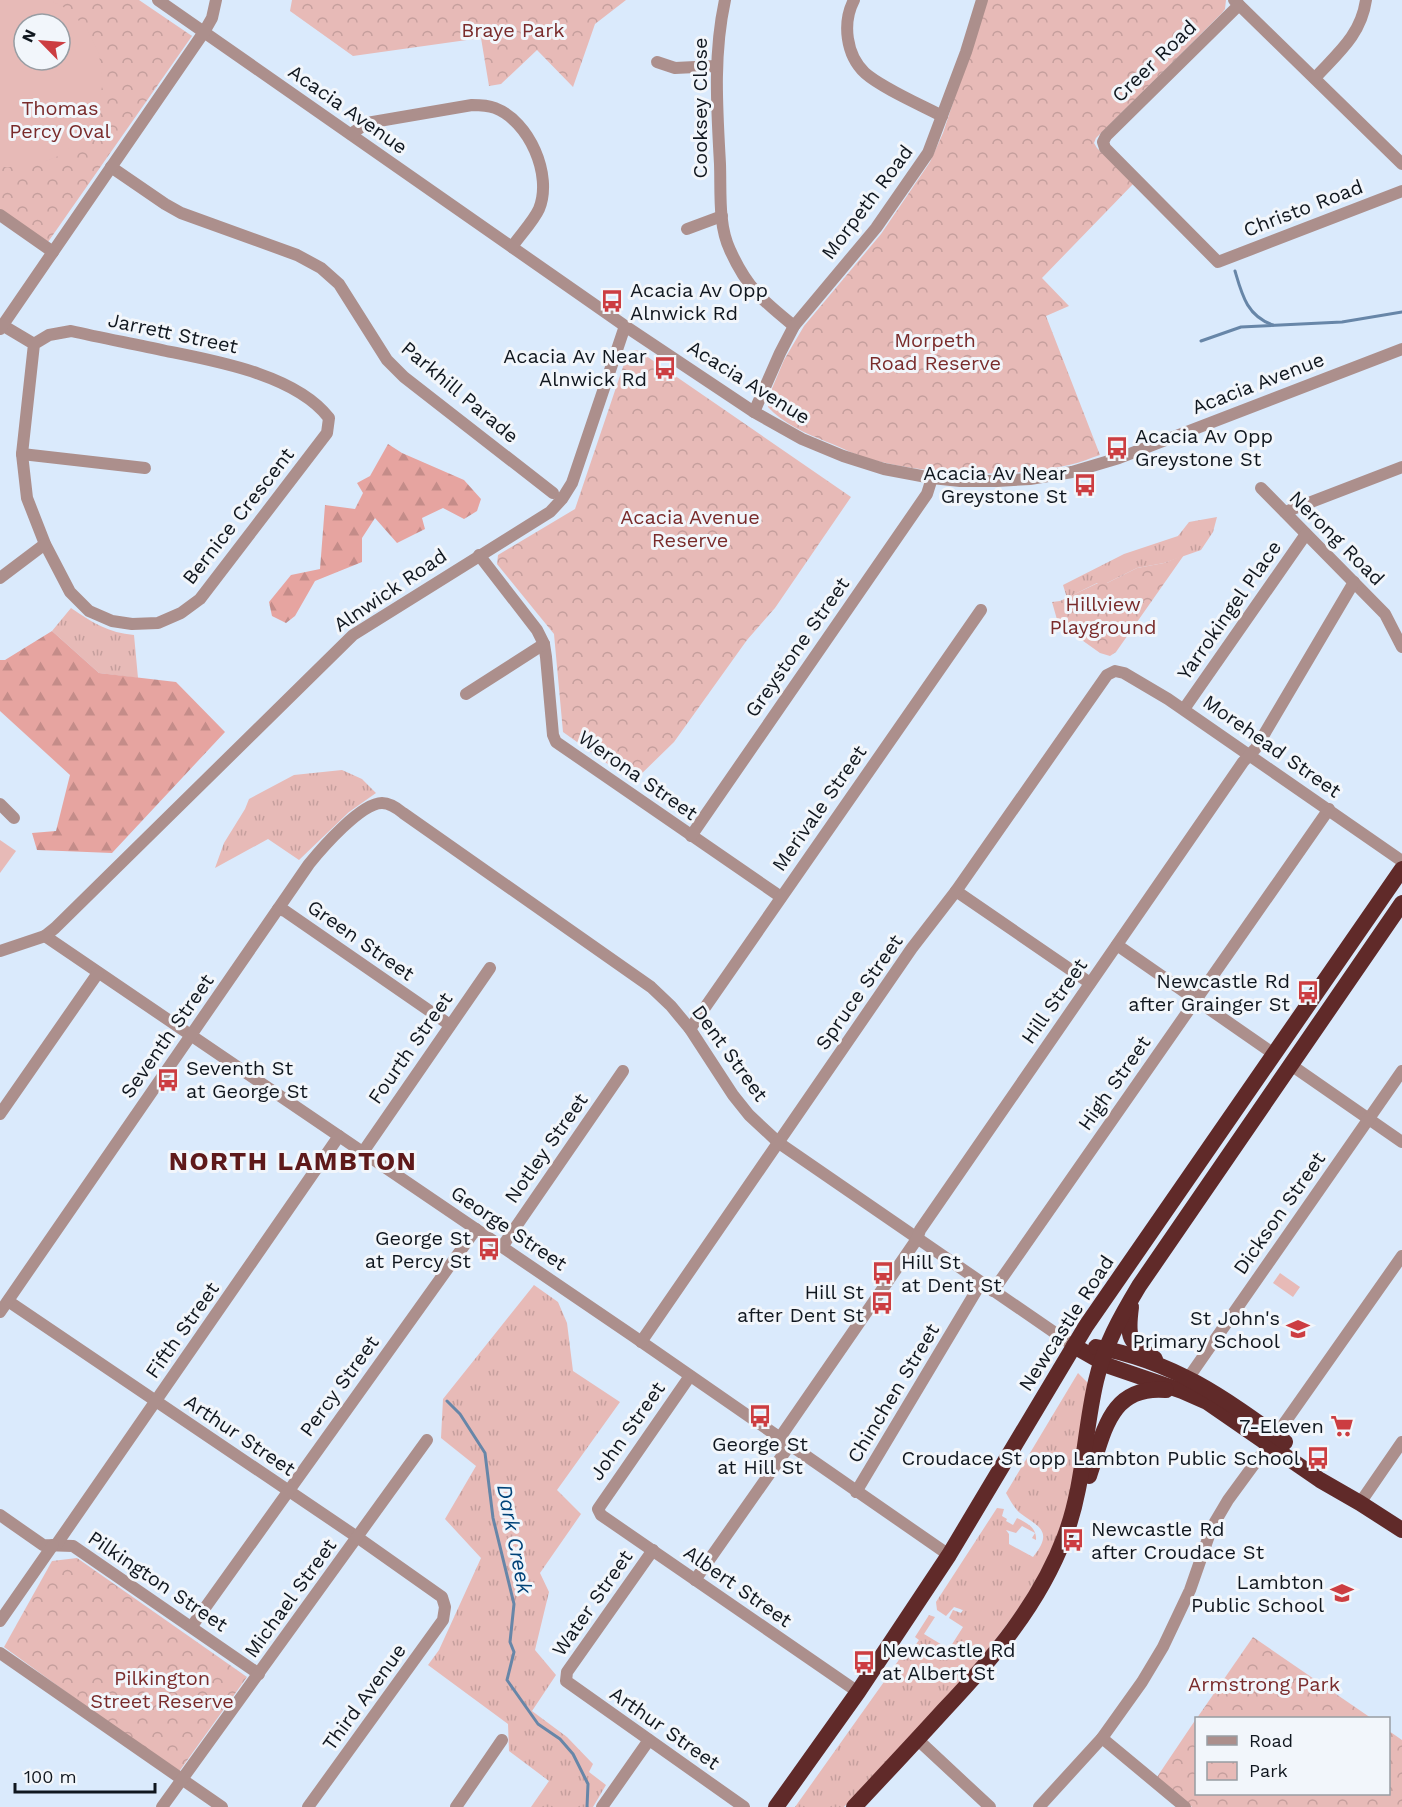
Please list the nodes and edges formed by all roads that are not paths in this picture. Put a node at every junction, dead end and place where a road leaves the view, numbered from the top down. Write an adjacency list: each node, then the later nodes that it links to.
1 (158, 0): 8 (street, Acacia Avenue)
2 (216, 0): 8 (street)
3 (725, 0): 10 (street, Cooksey Close)
4 (854, 0): 12 (street)
5 (982, 0): 12 (street, Morpeth Road)
6 (1366, 0): 11 (street)
7 (1237, 3): 11 (street); 22 (street, Creer Road)
8 (204, 32): 13 (street, Acacia Avenue); 15 (street)
9 (657, 62): 10 (street)
10 (716, 66): 18 (street, Cooksey Close)
11 (1315, 78): 14 (street)
12 (942, 116): 24 (street, Morpeth Road)
13 (351, 134): 20 (street, Acacia Avenue); 20 (street)
14 (1402, 164)
15 (111, 168): 21 (street); 35 (street, Parkhill Parade)
16 (1402, 191): 22 (street, Christo Road)
17 (0, 215): 21 (street)
18 (722, 216): 19 (street); 24 (street, Cooksey Close)
19 (687, 229)
20 (512, 247): 23 (street, Acacia Avenue)
21 (53, 252): 25 (street)
22 (1218, 262)
23 (625, 326): 28 (street, Acacia Avenue); 39 (street, Alnwick Road)
24 (794, 326): 28 (street, Morpeth Road)
25 (1, 327): 26 (street)
26 (34, 344): 29 (street, Jarrett Street); 30 (street, Bernice Crescent)
27 (1402, 349): 33 (street, Acacia Avenue)
28 (754, 412): 33 (street, Acacia Avenue)
29 (329, 418): 38 (street, Bernice Crescent)
30 (22, 454): 32 (street); 38 (street, Bernice Crescent)
31 (1402, 467): 36 (street)
32 (144, 468)
33 (932, 478): 53 (street, Greystone Street)
34 (1261, 488): 36 (street, Nerong Road)
35 (553, 493)
36 (1285, 512): 37 (street, Nerong Road)
37 (1306, 534): 41 (street, Nerong Road); 47 (street, Yarrokingel Place)
38 (45, 543): 40 (street)
39 (478, 555): 43 (street, Werona Street); 60 (street, Alnwick Road)
40 (0, 578)
41 (1354, 582): 44 (street, Nerong Road); 48 (street, Hill Street)
42 (981, 610): 57 (street, Merivale Street)
43 (544, 644): 46 (street); 53 (street, Werona Street)
44 (1402, 647)
45 (1115, 671): 47 (street, Morehead Street); 56 (street, Spruce Street)
46 (466, 694)
47 (1184, 709): 48 (street, Morehead Street)
48 (1250, 755): 51 (street, Morehead Street); 61 (street, Hill Street)
49 (385, 803): 59 (street, Seventh Street); 68 (street, Dent Street)
50 (0, 804): 52 (street)
51 (1329, 809): 54 (street, Morehead Street); 66 (street, High Street)
52 (14, 818)
53 (691, 836): 57 (street, Werona Street)
54 (1402, 861)
55 (1402, 869): 70 (highway, Newcastle Road)
56 (956, 891): 65 (street); 78 (street, Spruce Street)
57 (781, 897): 68 (street, Merivale Street)
58 (1402, 903): 71 (highway, Newcastle Road)
59 (278, 909): 67 (street, Green Street); 69 (street, Seventh Street)
60 (45, 936): 62 (street); 64 (street, George Street)
61 (1117, 945): 65 (street, Hill Street); 66 (street)
62 (0, 951)
63 (490, 968): 67 (street, Fourth Street)
64 (98, 973): 69 (street, George Street); 74 (street)
65 (1090, 983): 81 (street, Hill Street)
66 (1195, 999): 70 (street); 85 (street, High Street)
67 (450, 1025): 79 (street, Fourth Street)
68 (690, 1029): 78 (street, Dent Street)
69 (191, 1034): 76 (street, George Street); 87 (street, Seventh Street)
70 (1274, 1054): 90 (highway, Newcastle Road)
71 (1291, 1065): 75 (street); 86 (highway, Newcastle Road)
72 (623, 1071): 82 (street, Notley Street)
73 (1402, 1071): 75 (street, Dickson Street)
74 (0, 1114)
75 (1369, 1119): 77 (street); 94 (street, Dickson Street)
76 (339, 1136): 79 (street, George Street); 96 (street, Fifth Street)
77 (1402, 1142)
78 (779, 1143): 81 (street, Dent Street); 89 (street, Spruce Street)
79 (363, 1152): 80 (street, George Street)
80 (476, 1229): 82 (street, George Street); 101 (street, Percy Street)
81 (917, 1239): 84 (street, Dent Street); 99 (street, Hill Street)
82 (502, 1247): 89 (street, George Street)
83 (1402, 1256): 98 (street)
84 (981, 1283): 85 (street, Dent Street); 102 (street, Chinchen Street)
85 (993, 1291): 90 (street, Dent Street)
86 (1132, 1297): 91 (highway, Newcastle Road); 92 (highway)
87 (8, 1301): 88 (street, Seventh Street); 96 (street, Arthur Street)
88 (0, 1312)
89 (641, 1342): 93 (street, George Street)
90 (1074, 1346): 91 (highway); 111 (highway, Newcastle Road)
91 (1103, 1356): 92 (highway); 95 (highway); 106 (highway, Newcastle Road)
92 (1171, 1369): 94 (highway)
93 (690, 1376): 99 (street, George Street); 104 (street, John Street)
94 (1189, 1377): 98 (highway)
95 (1194, 1395): 98 (highway); 106 (highway)
96 (155, 1402): 101 (street, Arthur Street); 109 (street, Fifth Street)
97 (427, 1440): 108 (street, Michael Street)
98 (1272, 1440): 103 (highway); 120 (street)
99 (784, 1442): 102 (street, George Street); 112 (street, Hill Street)
100 (1402, 1442): 103 (street)
101 (288, 1491): 108 (street, Arthur Street); 115 (street, Percy Street)
102 (856, 1492): 111 (street, George Street)
103 (1360, 1503): 107 (highway)
104 (598, 1509): 110 (street, Albert Street)
105 (0, 1515): 109 (street, Pilkington Street)
106 (1072, 1516): 121 (highway, Newcastle Road)
107 (1402, 1530)
108 (357, 1537): 113 (street, Arthur Street); 117 (street, Michael Street)
109 (55, 1545): 114 (street, Fifth Street); 115 (street, Pilkington Street)
110 (652, 1550): 112 (street, Albert Street); 118 (street, Water Street)
111 (949, 1555): 119 (highway, Newcastle Road)
112 (695, 1580): 119 (street, Albert Street)
113 (445, 1606): 127 (street, Third Avenue)
114 (0, 1621)
115 (192, 1626): 117 (street, Pilkington Street)
116 (0, 1653): 124 (street)
117 (259, 1674): 124 (street, Michael Street)
118 (565, 1678): 123 (street, Arthur Street)
119 (858, 1692): 131 (highway, Newcastle Road)
120 (1102, 1738): 134 (street); 135 (street)
121 (917, 1739): 132 (highway, Newcastle Road); 133 (street)
122 (502, 1740): 128 (street)
123 (649, 1740): 129 (street); 130 (street, Arthur Street)
124 (182, 1779): 125 (street, Michael Street); 126 (street)
125 (162, 1807)
126 (222, 1807)
127 (308, 1807)
128 (456, 1807)
129 (603, 1807)
130 (744, 1807)
131 (776, 1807)
132 (854, 1807)
133 (990, 1807)
134 (1039, 1807)
135 (1185, 1807)

